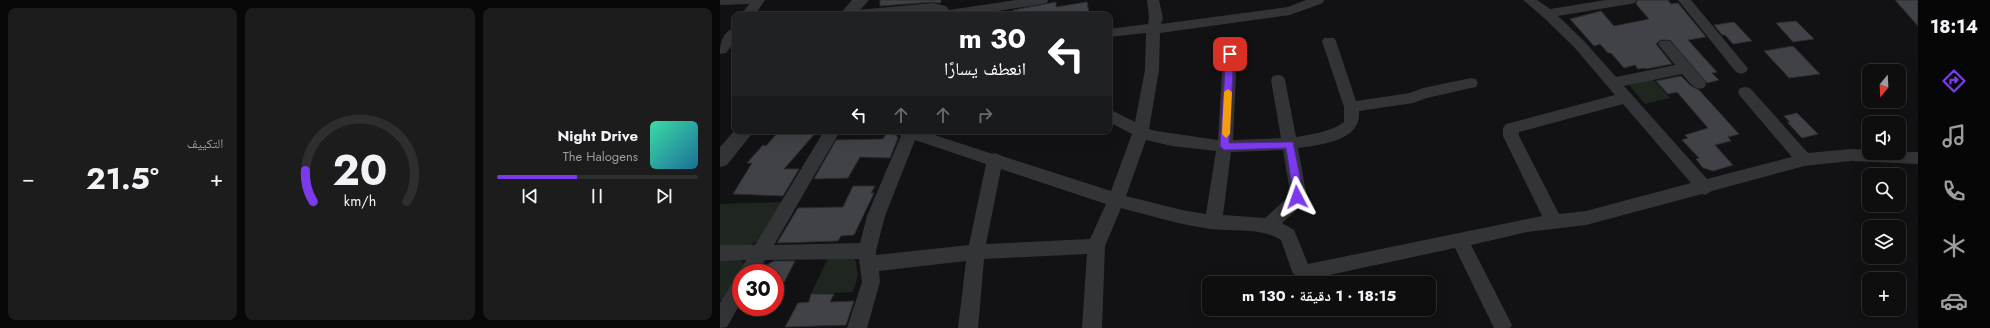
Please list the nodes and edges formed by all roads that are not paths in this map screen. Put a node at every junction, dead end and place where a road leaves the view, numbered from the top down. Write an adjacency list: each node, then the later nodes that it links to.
1 (752, 0): 10 (street)
2 (759, 0): 11 (street)
3 (861, 0): 12 (street)
4 (1042, 0): 15 (street)
5 (1153, 0): 17 (street)
6 (1318, 0): 17 (street)
7 (1529, 0): 16 (street)
8 (1627, 0): 16 (street)
9 (1684, 0): 26 (street)
10 (720, 1)
11 (750, 12)
12 (850, 12)
13 (879, 12): 14 (street)
14 (944, 12)
15 (965, 12)
16 (1548, 14): 29 (street)
17 (1153, 28): 18 (street); 35 (street)
18 (1112, 33)
19 (732, 36): 22 (street)
20 (1329, 41): 33 (street)
21 (1665, 44): 25 (street)
22 (720, 50): 23 (street)
23 (732, 50)
24 (1230, 54): 41 (street)
25 (1685, 68): 29 (street); 30 (street)
26 (1741, 69)
27 (1278, 80): 40 (street)
28 (1471, 83): 33 (street)
29 (1613, 83): 32 (street)
30 (1699, 84)
31 (1745, 92): 45 (street)
32 (1626, 98): 46 (street); 49 (street)
33 (1351, 107): 40 (street)
34 (1112, 116): 35 (street)
35 (1141, 131): 41 (street); 47 (street)
36 (742, 134): 44 (street)
37 (830, 134): 53 (street)
38 (906, 134): 56 (street)
39 (914, 134): 43 (street)
40 (1290, 144): 41 (street); 50 (street)
41 (1224, 146): 48 (street)
42 (1918, 158): 45 (street)
43 (995, 159): 47 (street); 54 (street)
44 (720, 160)
45 (1804, 160): 46 (street)
46 (1705, 188): 49 (street)
47 (1116, 200): 48 (street); 52 (street)
48 (1213, 222): 50 (street)
49 (1554, 222): 51 (street)
50 (1268, 225): 51 (street)
51 (1459, 239): 60 (street)
52 (1096, 246): 54 (street); 63 (street)
53 (760, 252): 55 (street); 56 (street); 57 (street)
54 (976, 252): 56 (street); 62 (street)
55 (720, 253)
56 (868, 257): 61 (street)
57 (753, 264)
58 (732, 300): 59 (street)
59 (720, 320)
60 (1502, 325)
61 (857, 328)
62 (968, 328)
63 (1092, 328)

